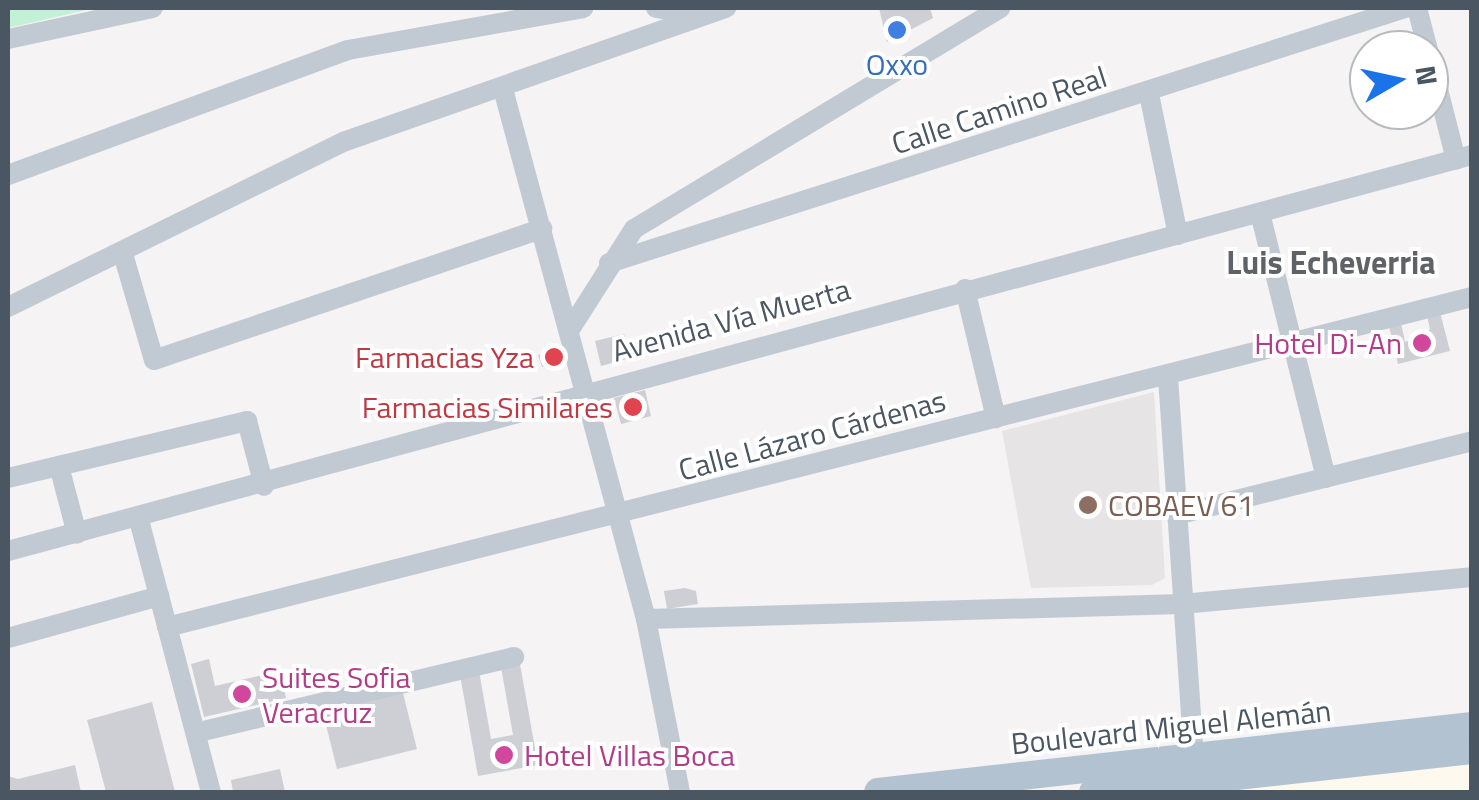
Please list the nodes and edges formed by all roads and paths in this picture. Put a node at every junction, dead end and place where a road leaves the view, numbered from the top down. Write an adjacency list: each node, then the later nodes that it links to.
1 (154, 8): 8 (street)
2 (583, 8): 13 (street)
3 (656, 8): 7 (street)
4 (726, 8): 7 (street)
5 (1001, 8): 18 (street)
6 (1405, 8): 10 (street, Calle Camino Real)
7 (696, 15): 9 (street)
8 (8, 39)
9 (503, 88): 15 (street); 17 (street)
10 (1148, 94): 16 (street); 18 (street, Calle Camino Real)
11 (1449, 112): 12 (street)
12 (1464, 157): 14 (street, Avenida Vía Muerta)
13 (8, 176)
14 (1260, 212): 16 (street, Avenida Vía Muerta); 23 (street)
15 (542, 229): 17 (street); 22 (street)
16 (1178, 235): 19 (street, Avenida Vía Muerta)
17 (123, 254): 21 (street)
18 (610, 262): 22 (street)
19 (965, 289): 25 (street, Avenida Vía Muerta); 26 (street)
20 (1472, 298): 23 (street, Calle Lázaro Cárdenas)
21 (8, 307)
22 (568, 331): 25 (street)
23 (1294, 345): 24 (street, Calle Lázaro Cárdenas); 30 (street)
24 (1168, 377): 26 (street, Calle Lázaro Cárdenas); 32 (street)
25 (585, 390): 31 (street, Avenida Vía Muerta); 33 (street)
26 (996, 418): 33 (street, Calle Lázaro Cárdenas)
27 (1472, 441): 30 (street)
28 (59, 466): 29 (street); 31 (street); 35 (street)
29 (8, 478)
30 (1326, 478): 32 (street)
31 (264, 486): 34 (street, Avenida Vía Muerta)
32 (1176, 515): 39 (street)
33 (619, 517): 40 (street); 41 (street, Calle Lázaro Cárdenas)
34 (139, 520): 35 (street, Avenida Vía Muerta); 38 (street)
35 (78, 534): 36 (street, Avenida Vía Muerta)
36 (8, 551)
37 (1472, 577): 39 (street)
38 (158, 596): 41 (street); 42 (street)
39 (1182, 604): 40 (street); 47 (street)
40 (646, 619): 49 (street)
41 (166, 628): 45 (street)
42 (8, 638)
43 (514, 657): 45 (street)
44 (1472, 726): 47 (main road, Boulevard Miguel Alemán)
45 (198, 732): 48 (street)
46 (1472, 750): 51 (main road, Boulevard Miguel Alemán)
47 (1194, 757): 50 (main road, Boulevard Miguel Alemán)
48 (212, 792)
49 (680, 792)
50 (878, 792)
51 (1092, 792)

